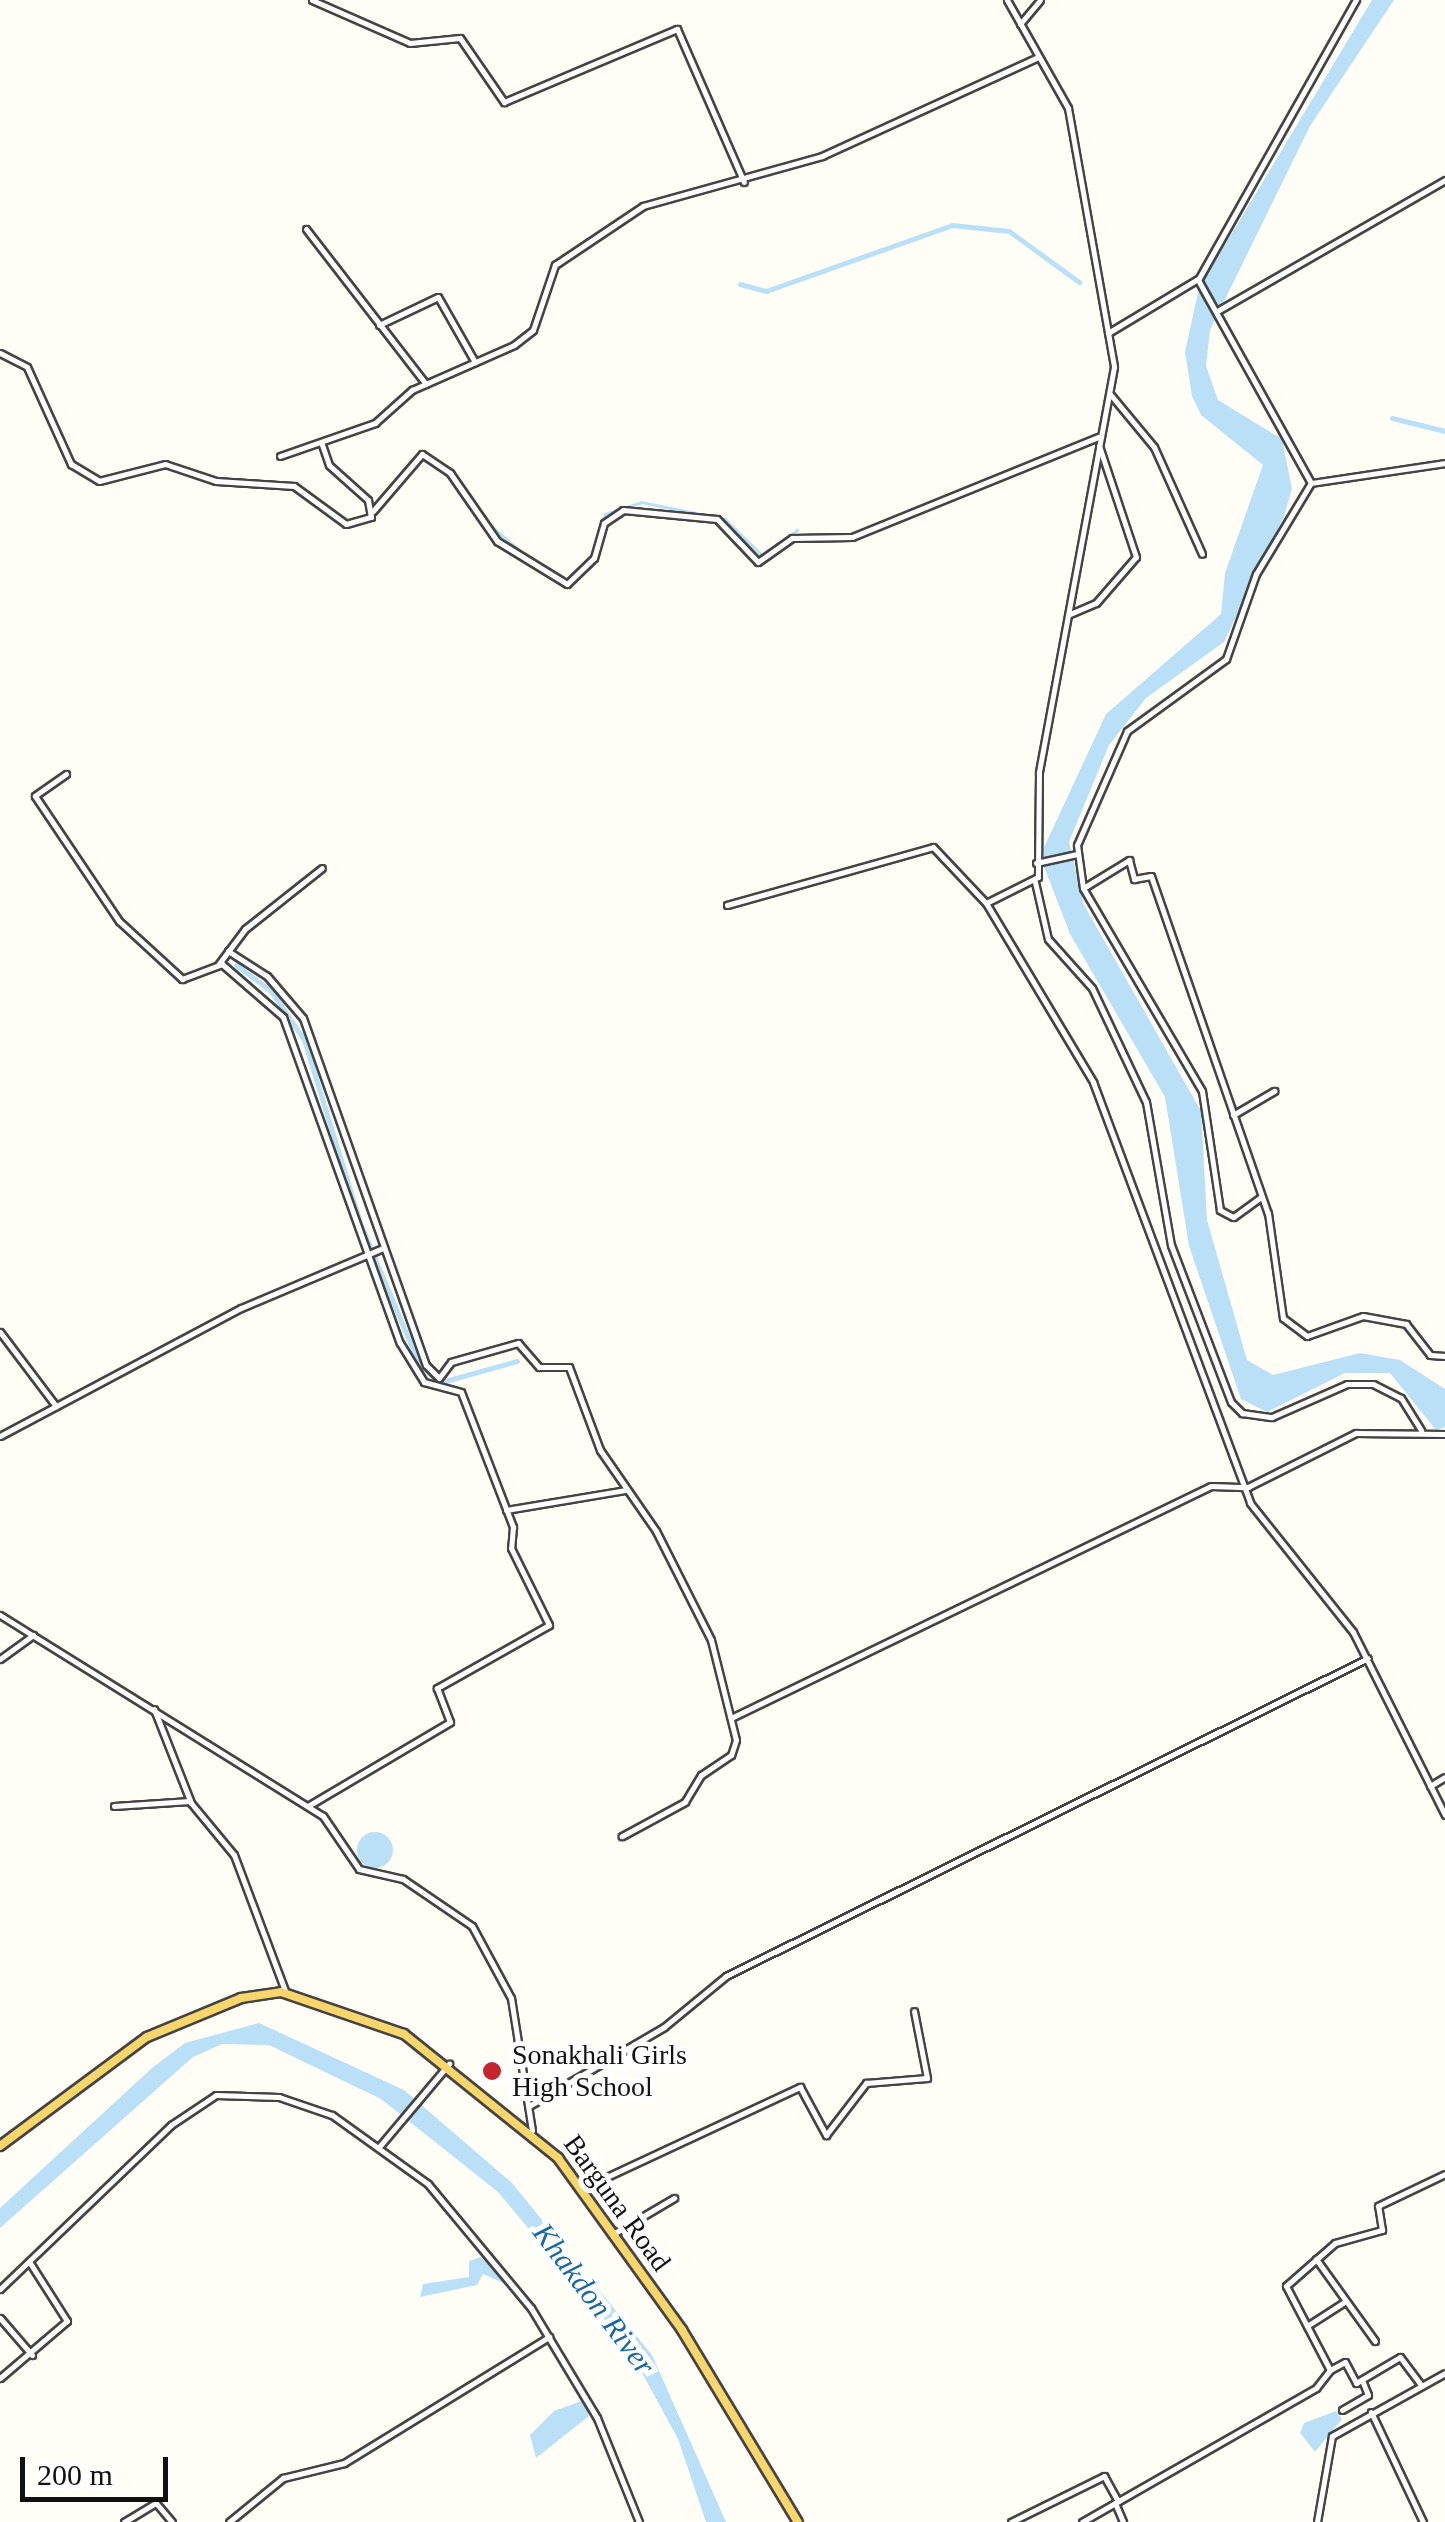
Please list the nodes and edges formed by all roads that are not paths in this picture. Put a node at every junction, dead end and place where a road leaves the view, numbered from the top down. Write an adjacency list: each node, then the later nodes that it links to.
1 (312, 0): 8 (street)
2 (1006, 0): 5 (street)
3 (1040, 0): 5 (street)
4 (1356, 0): 10 (street)
5 (1020, 24): 6 (street)
6 (1038, 58): 8 (street); 13 (street)
7 (1445, 180): 11 (street)
8 (744, 182): 15 (street)
9 (306, 228): 12 (street)
10 (1198, 281): 11 (street); 13 (street)
11 (1219, 310): 22 (street)
12 (378, 324): 15 (street); 16 (street)
13 (1108, 333): 17 (street)
14 (0, 353): 23 (street)
15 (475, 362): 16 (street)
16 (426, 384): 19 (street)
17 (1110, 394): 18 (street); 24 (street)
18 (1099, 440): 23 (street); 25 (street); 25 (street)
19 (321, 442): 20 (street); 23 (street)
20 (280, 456)
21 (1445, 463): 22 (street)
22 (1311, 483): 27 (street)
23 (373, 511)
24 (1202, 554)
25 (1070, 614): 28 (street)
26 (66, 774): 35 (street)
27 (1076, 854): 28 (street); 31 (street)
28 (1036, 863): 30 (street)
29 (322, 868): 34 (street)
30 (1035, 882): 32 (street); 44 (street)
31 (1084, 888): 37 (street); 38 (street)
32 (986, 903): 33 (street); 47 (street)
33 (727, 905)
34 (228, 951): 35 (street); 39 (street)
35 (218, 965): 40 (street)
36 (1274, 1091): 37 (street)
37 (1233, 1115): 38 (street)
38 (1260, 1196): 42 (street)
39 (381, 1249): 40 (street); 48 (street)
40 (365, 1256): 43 (street); 49 (street)
41 (0, 1332): 43 (street)
42 (1445, 1356)
43 (56, 1406): 46 (street)
44 (1421, 1430): 45 (street); 47 (street)
45 (1445, 1434)
46 (0, 1436)
47 (1243, 1487): 53 (street); 55 (street)
48 (626, 1490): 49 (street); 55 (street)
49 (506, 1510): 60 (street)
50 (0, 1615): 51 (street)
51 (33, 1635): 52 (street); 54 (street)
52 (0, 1658)
53 (1368, 1658): 57 (street); 66 (street)
54 (153, 1706): 58 (street); 60 (street)
55 (731, 1718): 62 (street)
56 (1445, 1777): 57 (street)
57 (1430, 1786): 61 (street)
58 (190, 1801): 59 (street); 63 (street)
59 (114, 1806)
60 (308, 1806): 66 (street)
61 (1445, 1815)
62 (622, 1836)
63 (286, 1993): 65 (main road, Barguna Road); 68 (main road)
64 (914, 2011): 71 (street)
65 (449, 2064): 67 (main road, Barguna Road); 69 (street)
66 (529, 2106): 67 (street)
67 (532, 2130): 71 (main road, Barguna Road)
68 (0, 2146)
69 (379, 2148): 75 (street); 80 (street)
70 (1445, 2174): 74 (street)
71 (581, 2189): 73 (main road, Barguna Road)
72 (674, 2198): 73 (street)
73 (613, 2234): 95 (main road, Barguna Road)
74 (1316, 2259): 77 (street); 79 (street)
75 (30, 2262): 76 (street); 82 (street)
76 (0, 2289)
77 (1346, 2301): 79 (street); 81 (street)
78 (0, 2318): 82 (street)
79 (1307, 2326): 83 (street)
80 (550, 2337): 93 (street); 94 (street)
81 (1375, 2341)
82 (32, 2355): 85 (street)
83 (1330, 2370): 86 (street); 90 (street)
84 (1445, 2373): 87 (street)
85 (0, 2378)
86 (1362, 2380): 87 (street); 88 (street)
87 (1421, 2385): 89 (street)
88 (1342, 2410)
89 (1370, 2411): 99 (street); 100 (street)
90 (1117, 2502): 96 (street); 97 (street); 98 (street)
91 (124, 2522): 92 (street)
92 (172, 2522)
93 (229, 2522)
94 (639, 2522)
95 (798, 2522)
96 (1011, 2522)
97 (1082, 2522)
98 (1123, 2522)
99 (1317, 2522)
100 (1423, 2522)

